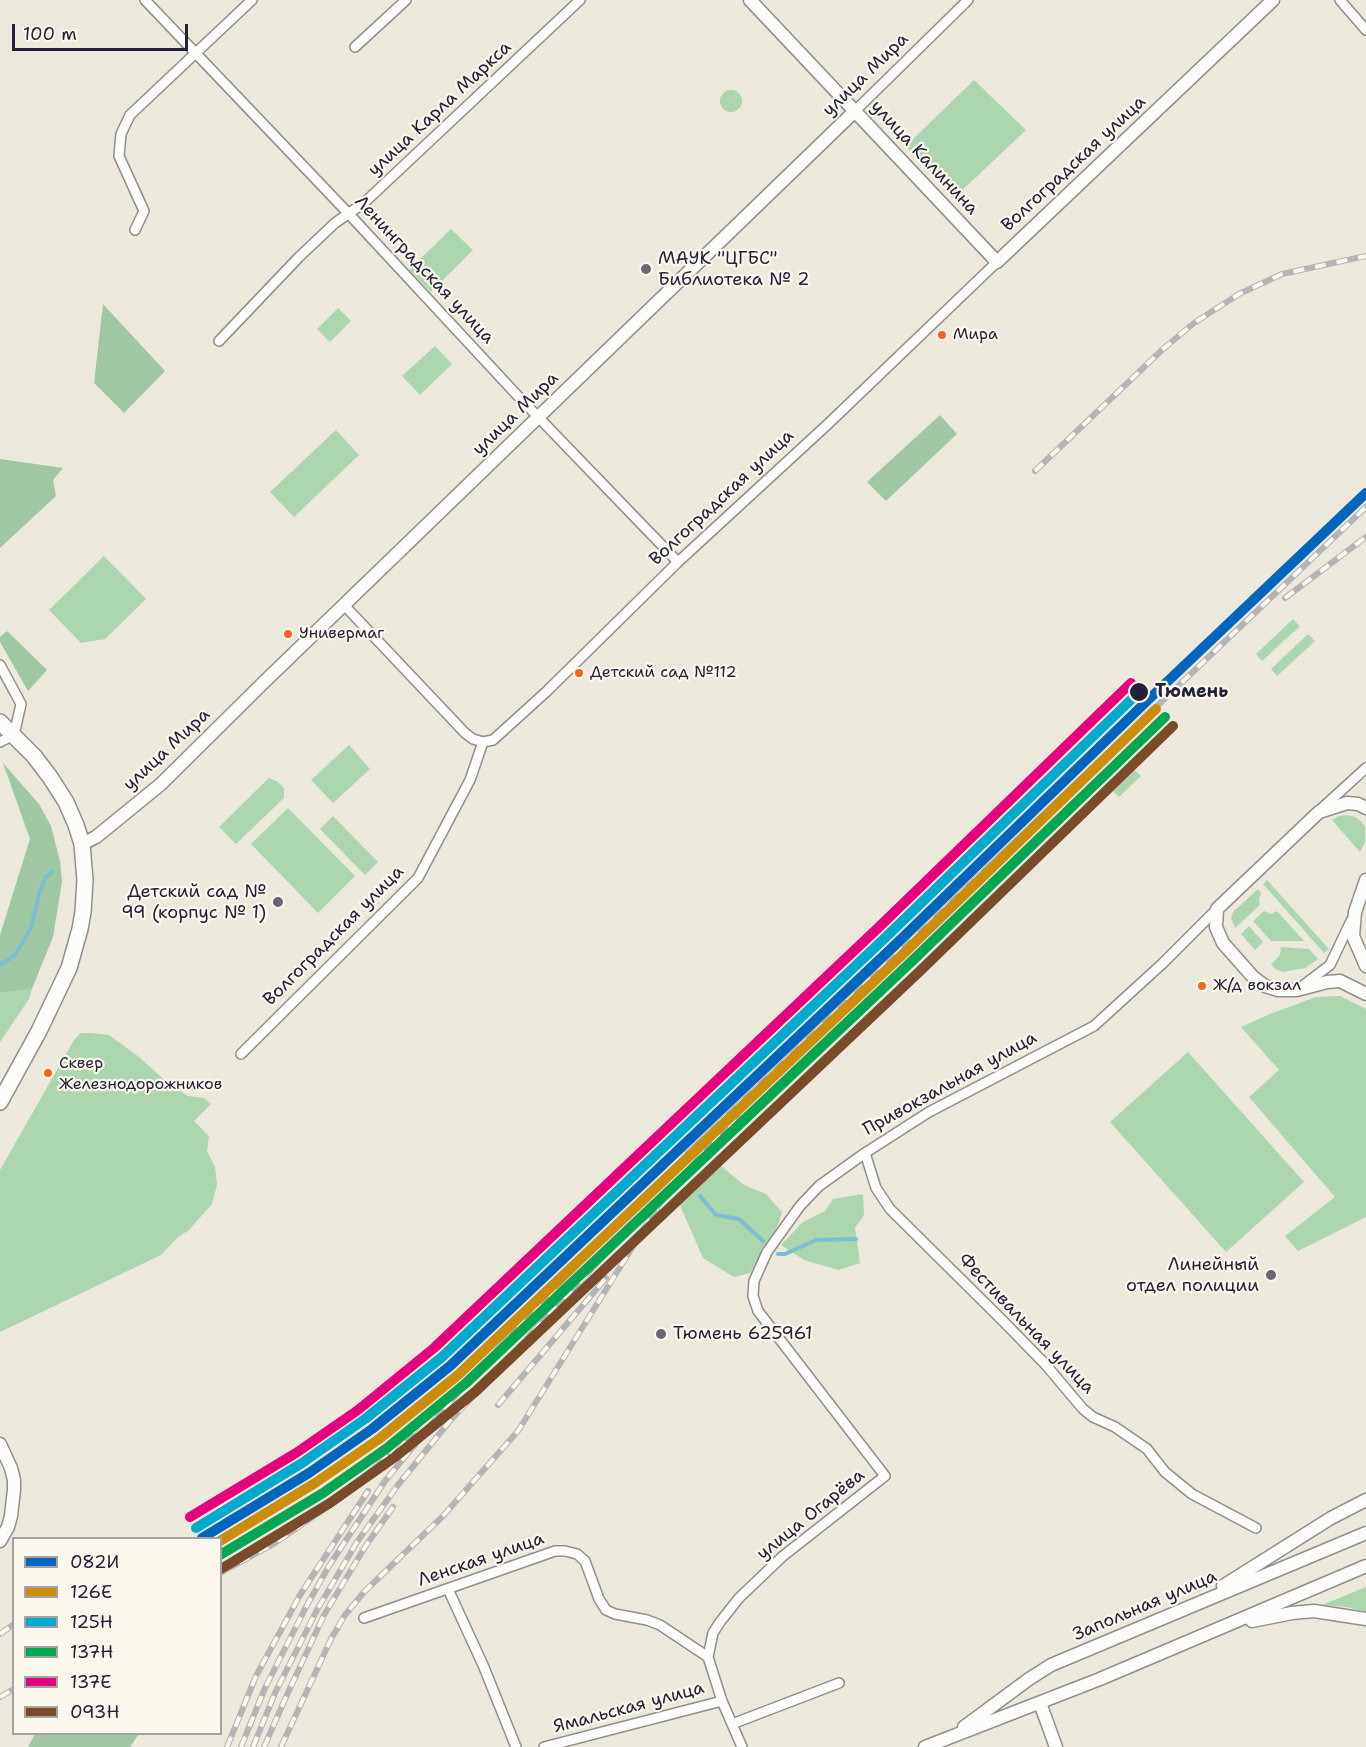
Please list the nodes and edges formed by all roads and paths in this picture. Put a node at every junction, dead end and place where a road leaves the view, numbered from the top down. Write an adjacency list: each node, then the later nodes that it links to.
1 (145, 0): 11 (street, Ленинградская улица)
2 (252, 0): 11 (street)
3 (406, 0): 10 (street)
4 (580, 0): 13 (street, улица Карла Маркса)
5 (750, 0): 12 (street, улица Калинина)
6 (968, 0): 12 (street, улица Мира)
7 (1273, 0): 15 (street, Волгоградская улица)
8 (1340, 0): 9 (street)
9 (1366, 30)
10 (356, 47)
11 (196, 54): 13 (street, Ленинградская улица); 14 (street)
12 (855, 111): 15 (street, улица Калинина); 17 (street, улица Мира)
13 (348, 213): 16 (street, улица Карла Маркса); 17 (street, Ленинградская улица)
14 (135, 230)
15 (997, 262): 18 (street, Волгоградская улица)
16 (219, 341)
17 (539, 417): 18 (street, Ленинградская улица); 19 (street, улица Мира)
18 (678, 562): 24 (street, Волгоградская улица)
19 (344, 605): 24 (street); 28 (street, улица Мира)
20 (0, 665): 22 (street)
21 (0, 722): 22 (main road)
22 (14, 735): 23 (street); 28 (main road)
23 (0, 742)
24 (483, 742): 35 (street, Волгоградская улица)
25 (1366, 768): 27 (street)
26 (1366, 808): 27 (street)
27 (1319, 812): 30 (street)
28 (82, 844): 36 (main road)
29 (1366, 880): 31 (street)
30 (1217, 909): 33 (street); 37 (street, Привокзальная улица)
31 (1355, 912): 32 (street); 33 (street)
32 (1366, 966)
33 (1297, 990): 34 (street)
34 (1366, 994)
35 (242, 1054)
36 (2, 1097)
37 (865, 1152): 38 (street, Привокзальная улица); 41 (street, Фестивальная улица)
38 (754, 1281): 50 (street, улица Огарёва)
39 (0, 1444): 43 (street)
40 (1366, 1500): 46 (street)
41 (1256, 1527)
42 (1366, 1533): 46 (street, Запольная улица)
43 (0, 1541)
44 (1366, 1566): 49 (street, Запольная улица)
45 (447, 1589): 47 (street, Ленская улица); 50 (street, Ленская улица); 56 (street)
46 (1194, 1605): 55 (street, Запольная улица)
47 (364, 1618)
48 (1366, 1619): 49 (street)
49 (1209, 1632): 53 (street, Запольная улица)
50 (708, 1657): 52 (street)
51 (839, 1683): 54 (street)
52 (722, 1701): 54 (street); 57 (street, Ямальская улица)
53 (1040, 1703): 55 (street, Запольная улица); 60 (street)
54 (732, 1724): 58 (street)
55 (951, 1737): 59 (street, Запольная улица)
56 (516, 1747)
57 (544, 1747)
58 (742, 1747)
59 (925, 1747)
60 (1056, 1747)

